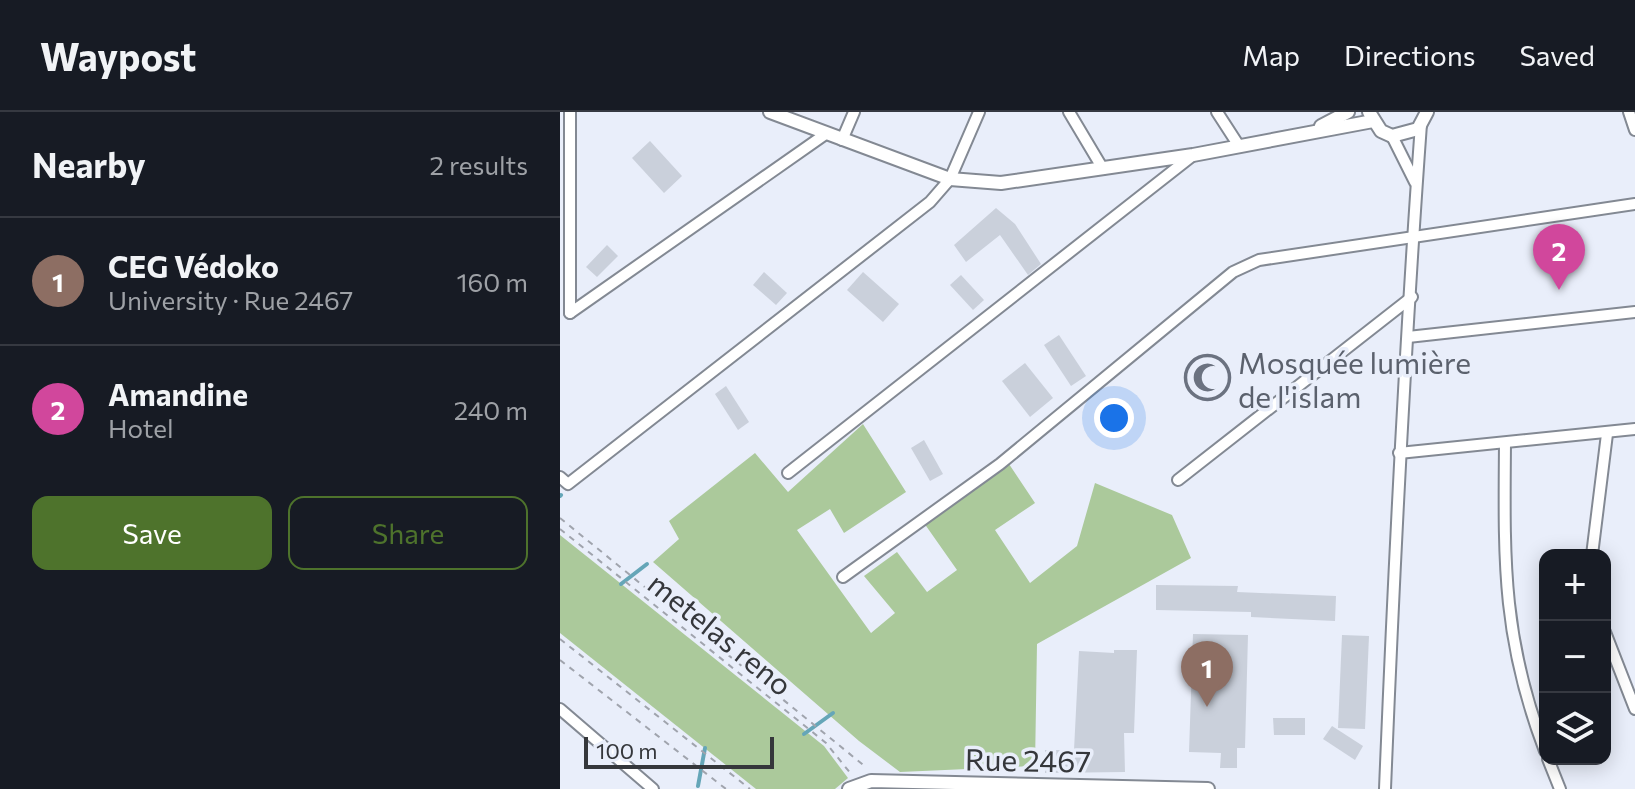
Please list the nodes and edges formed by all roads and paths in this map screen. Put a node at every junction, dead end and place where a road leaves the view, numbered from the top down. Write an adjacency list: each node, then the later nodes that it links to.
1 (570, 112): 13 (street)
2 (770, 112): 13 (street)
3 (854, 112): 15 (street)
4 (979, 112): 19 (street)
5 (1069, 112): 18 (street)
6 (1217, 112): 16 (street)
7 (1348, 112): 12 (street)
8 (1629, 112): 11 (street)
9 (1371, 116): 12 (street); 14 (street)
10 (1426, 116): 14 (street); 20 (street)
11 (1635, 130)
12 (1311, 131): 16 (street)
13 (827, 133): 15 (street)
14 (1392, 136): 20 (street)
15 (842, 140): 19 (street)
16 (1239, 146): 17 (street)
17 (1193, 155): 18 (street); 30 (street)
18 (1103, 169): 19 (street)
19 (950, 179): 31 (street)
20 (1415, 184): 22 (street)
21 (1635, 204): 22 (street)
22 (1411, 238): 23 (street); 36 (street)
23 (1412, 297): 25 (street); 32 (street)
24 (1635, 312): 25 (street)
25 (1408, 337): 29 (street)
26 (1635, 429): 27 (street)
27 (1607, 434): 28 (street); 35 (street)
28 (1505, 443): 29 (street); 42 (street)
29 (1399, 453): 51 (street)
30 (788, 473)
31 (560, 477)
32 (1178, 480)
33 (560, 518): 45 (path)
34 (560, 529): 44 (path, metelas reno)
35 (1593, 549)
36 (843, 577)
37 (560, 639): 48 (path)
38 (1611, 647): 41 (street)
39 (560, 660): 47 (path)
40 (560, 709): 46 (street)
41 (1635, 709)
42 (1539, 734)
43 (1550, 765): 52 (street)
44 (851, 774)
45 (883, 782): 49 (street, Rue 2467); 50 (street, Rue 2467)
46 (653, 789)
47 (726, 789)
48 (750, 789)
49 (849, 789)
50 (1208, 789)
51 (1385, 789)
52 (1560, 789)

